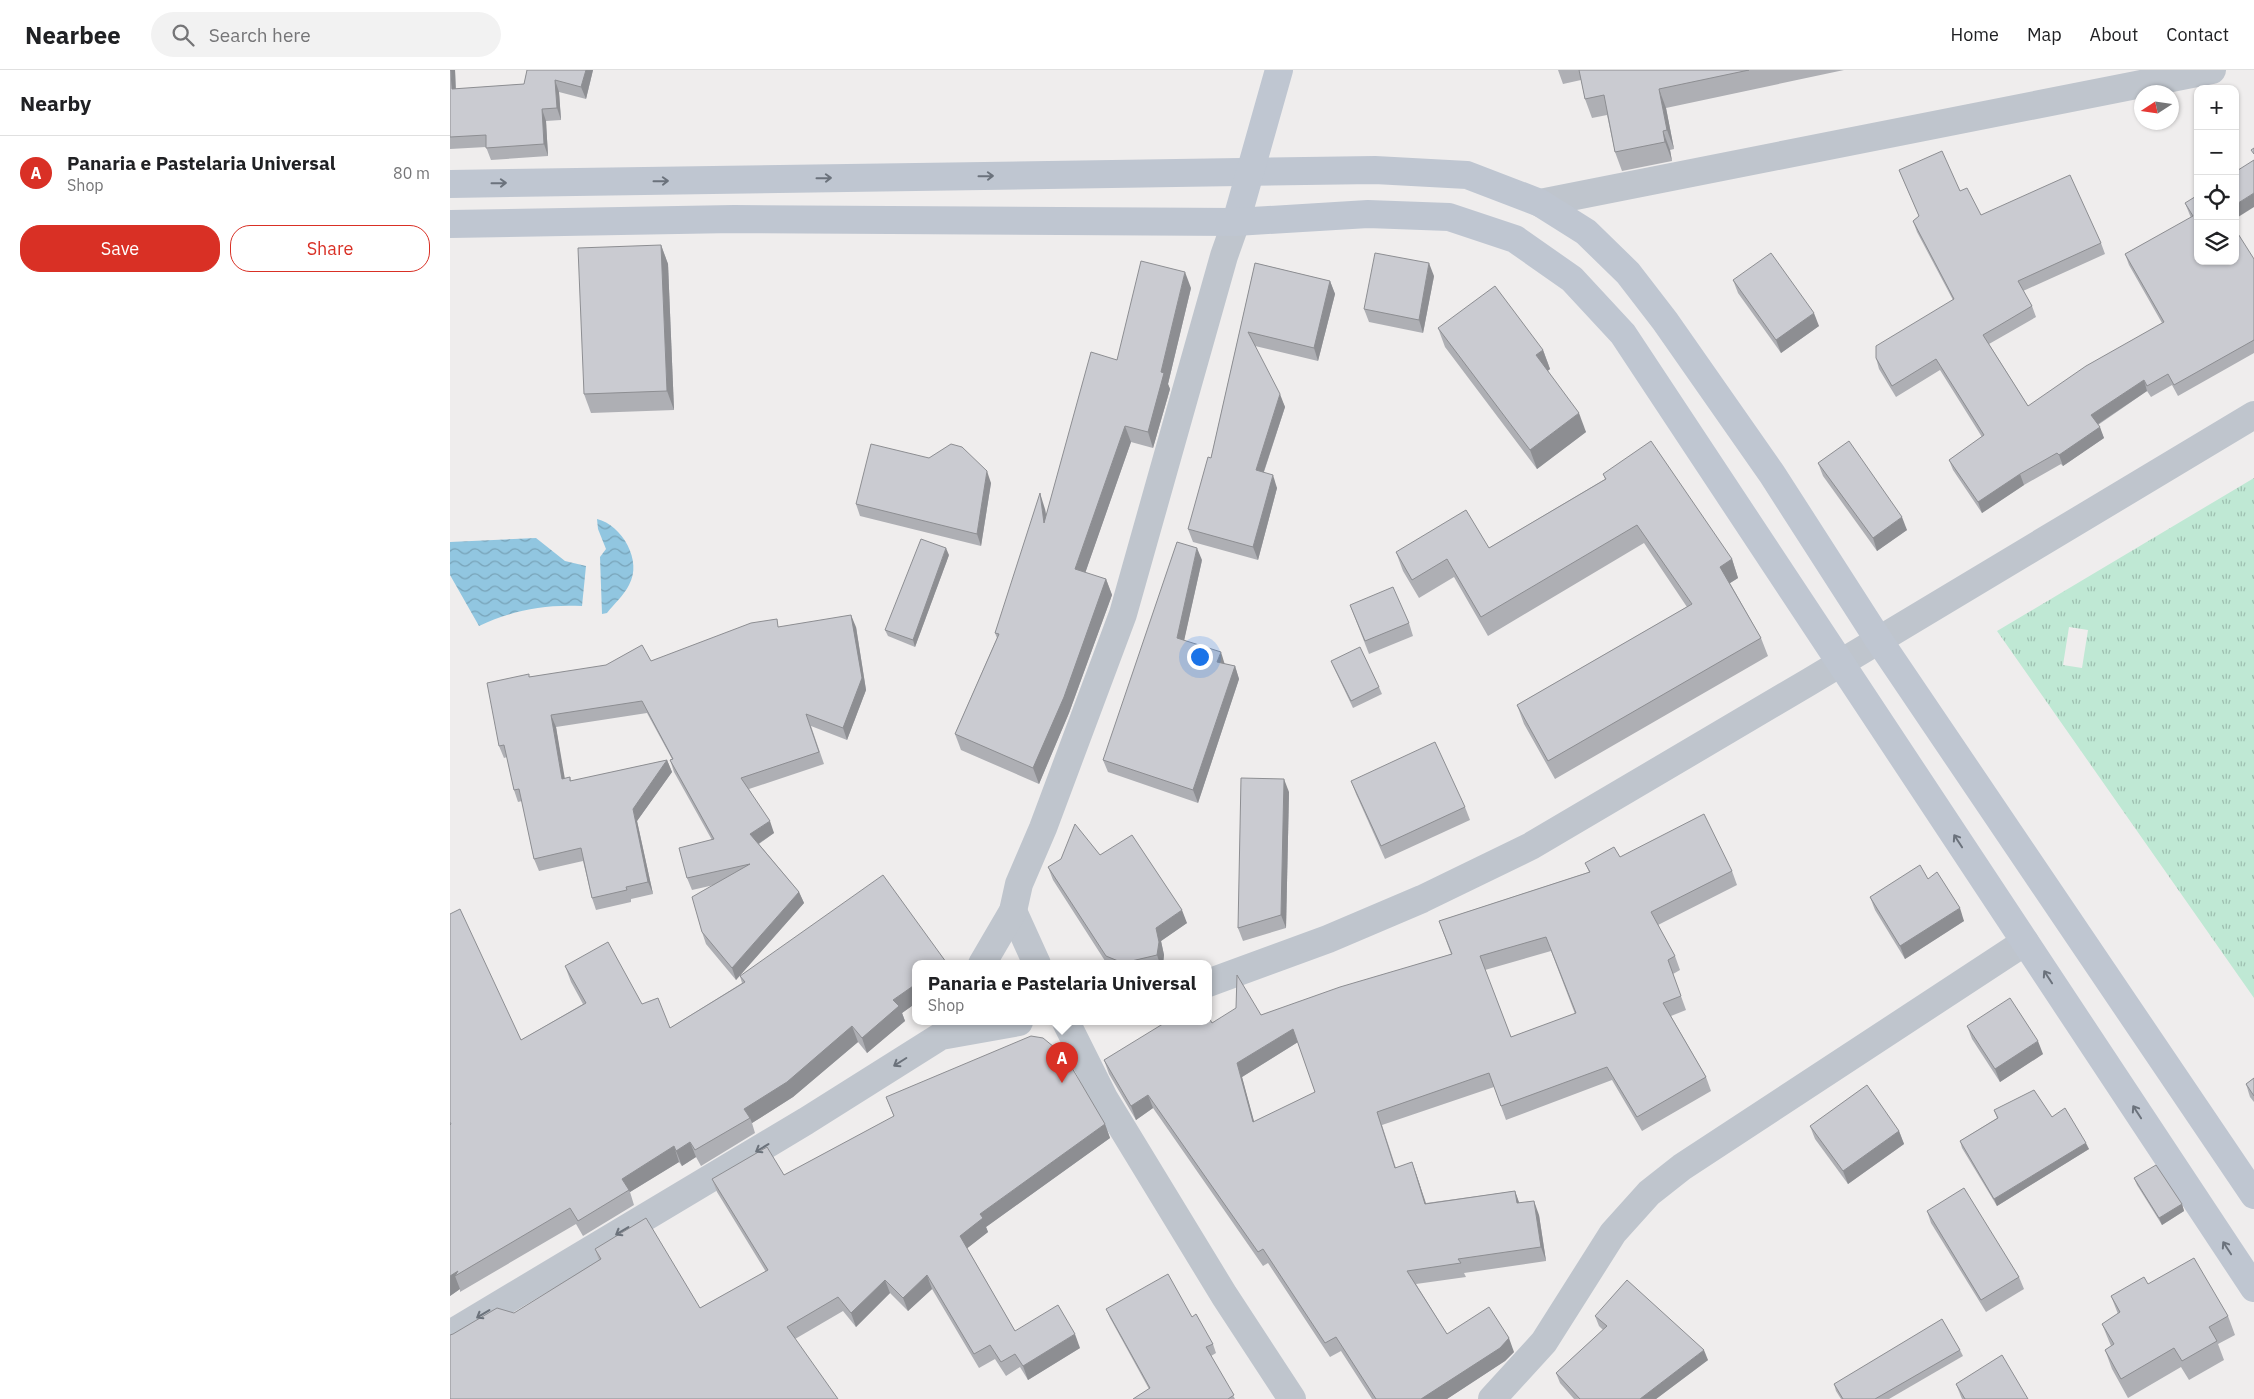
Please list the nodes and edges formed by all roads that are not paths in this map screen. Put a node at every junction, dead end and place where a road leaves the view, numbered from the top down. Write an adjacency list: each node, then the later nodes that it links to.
1 (1279, 70): 3 (street)
2 (2212, 70): 5 (street)
3 (1251, 173): 4 (street, one-way to 3); 5 (street); 6 (street)
4 (450, 184)
5 (1540, 203): 9 (street)
6 (1236, 222): 7 (street); 10 (street); 11 (street)
7 (450, 224)
8 (2254, 414): 9 (street)
9 (1878, 639): 10 (street); 19 (street)
10 (1841, 663): 12 (street, one-way to 10); 15 (street)
11 (1012, 911): 13 (street); 14 (street)
12 (2025, 942): 20 (street, one-way to 12); 23 (street)
13 (984, 960)
14 (1035, 960)
15 (1212, 982)
16 (987, 1025): 18 (street)
17 (1068, 1025): 22 (street)
18 (945, 1029): 21 (street, one-way to 21)
19 (2254, 1196)
20 (2254, 1288)
21 (450, 1334)
22 (1292, 1399)
23 (1492, 1399)

